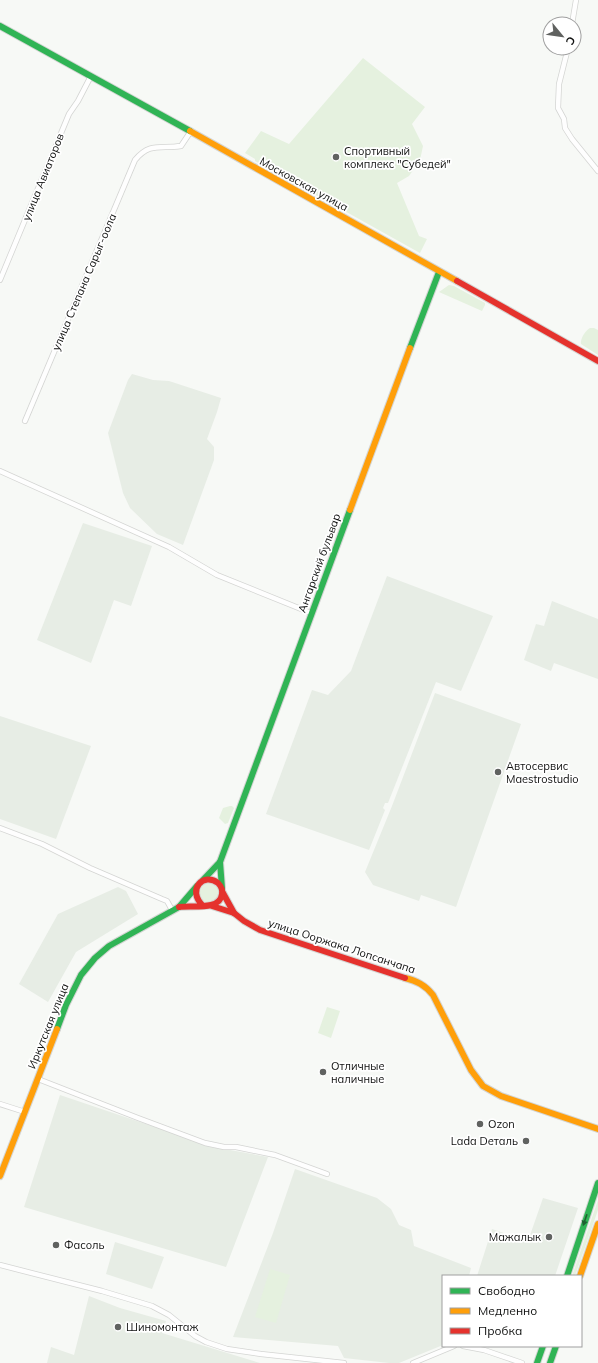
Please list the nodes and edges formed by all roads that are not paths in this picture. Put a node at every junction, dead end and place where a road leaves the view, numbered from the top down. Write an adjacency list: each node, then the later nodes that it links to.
1 (576, 0): 2 (street)
2 (573, 16)
3 (0, 26): 5 (street, Московская улица)
4 (566, 56): 7 (street)
5 (91, 76): 6 (street, Московская улица); 9 (street, улица Авиаторов)
6 (191, 132): 8 (street, Московская улица); 11 (street, улица Степана Сарыг-оола)
7 (598, 170)
8 (439, 272): 10 (street, Московская улица); 13 (street, Ангарский бульвар)
9 (0, 280)
10 (598, 361)
11 (25, 420)
12 (0, 471): 13 (street)
13 (311, 613): 15 (street, Ангарский бульвар)
14 (0, 828): 22 (street)
15 (220, 862): 16 (street, Ангарский бульвар); 18 (street, Ангарский бульвар)
16 (203, 880): 17 (street); 18 (street)
17 (196, 886): 19 (street); 21 (street, Иркутская улица)
18 (222, 891): 20 (street); 23 (street, улица Ооржака Лопсанчапа)
19 (203, 906): 20 (street); 21 (street, Иркутская улица)
20 (212, 906): 23 (street, улица Ооржака Лопсанчапа)
21 (179, 907): 22 (street, Иркутская улица)
22 (172, 910): 24 (street, Иркутская улица)
23 (234, 913): 27 (street, улица Ооржака Лопсанчапа)
24 (38, 1079): 26 (street, Иркутская улица); 28 (street)
25 (0, 1104): 26 (street)
26 (25, 1112): 29 (street, Иркутская улица)
27 (598, 1129)
28 (327, 1174)
29 (0, 1176)
30 (598, 1183): 33 (street, one-way to 33)
31 (598, 1224): 34 (street)
32 (0, 1266): 39 (street)
33 (567, 1275)
34 (580, 1275)
35 (452, 1347): 40 (street)
36 (468, 1347): 41 (street)
37 (543, 1347): 42 (street)
38 (556, 1347): 43 (street)
39 (344, 1363)
40 (413, 1363)
41 (522, 1363)
42 (537, 1363)
43 (550, 1363)

